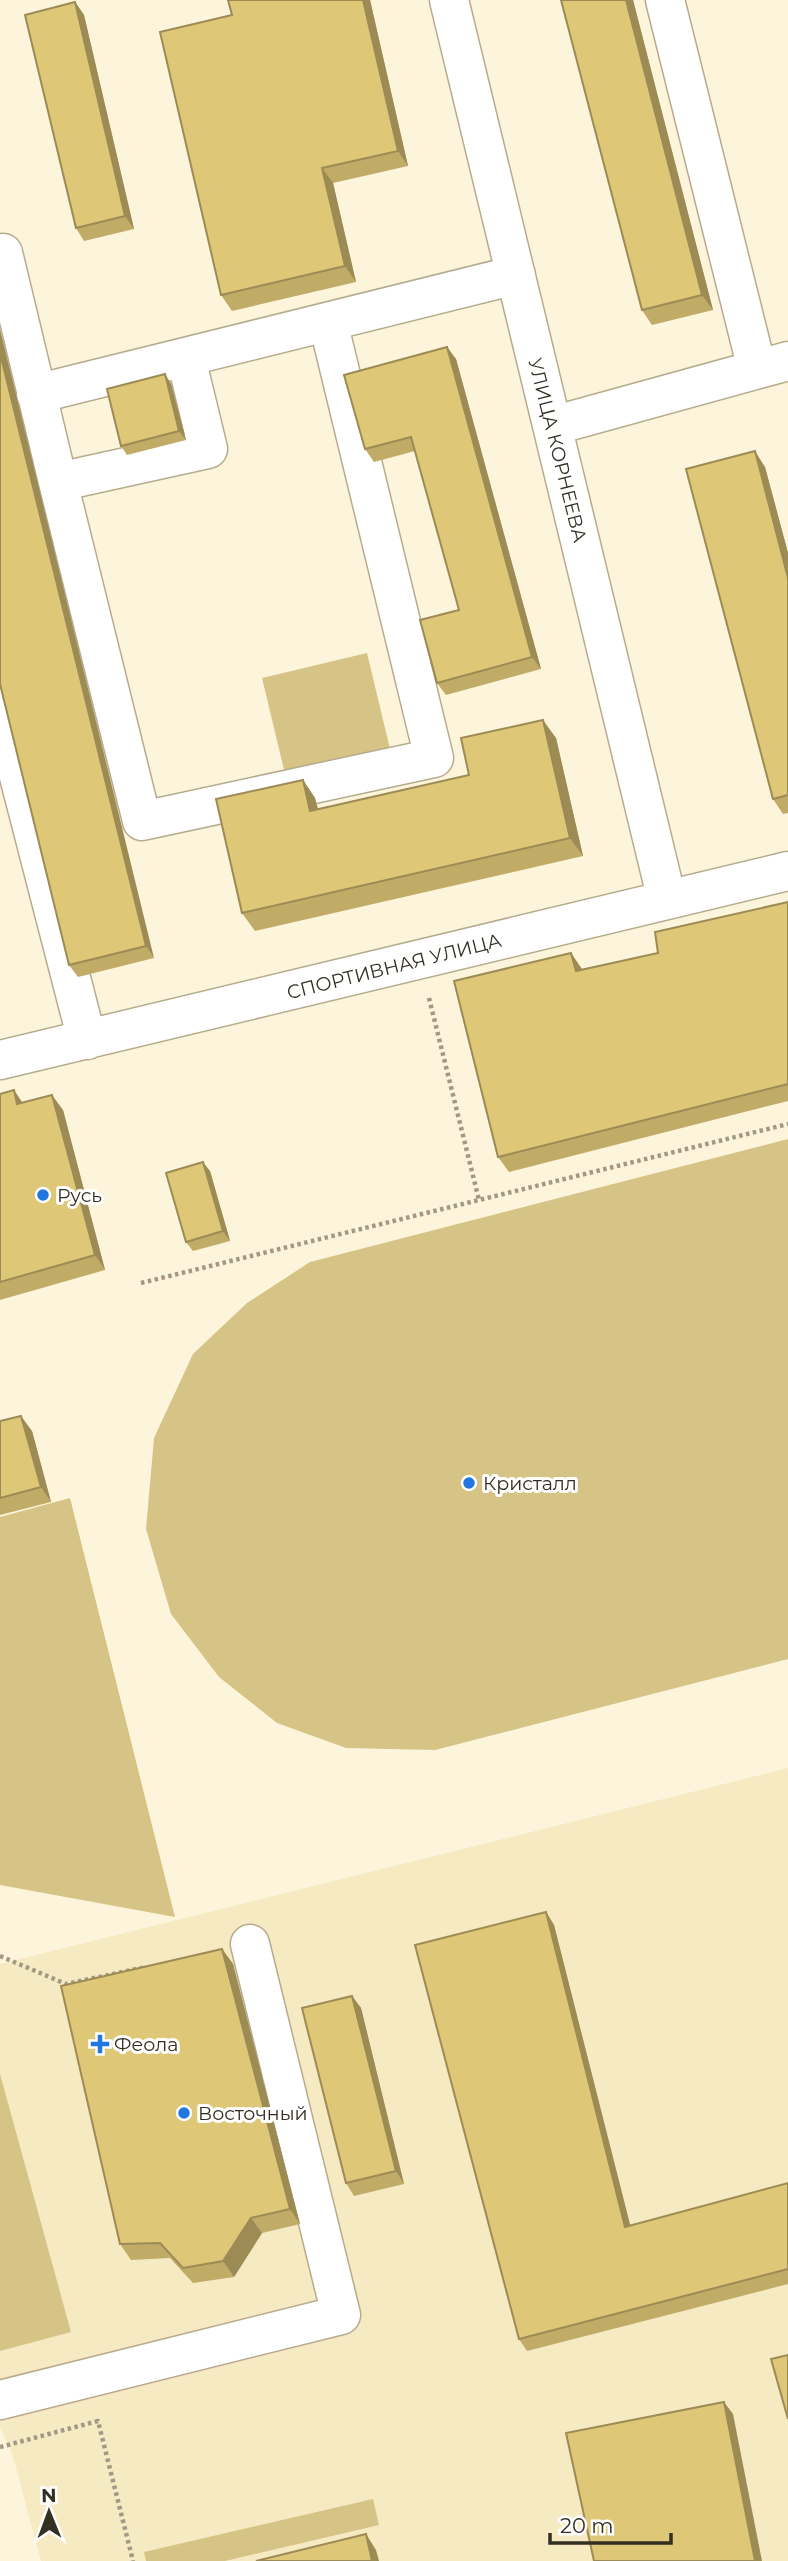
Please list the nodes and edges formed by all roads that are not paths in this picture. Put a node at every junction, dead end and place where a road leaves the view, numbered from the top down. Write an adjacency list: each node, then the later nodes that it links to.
1 (449, 0): 4 (street, УЛИЦА КОРНЕЕВА)
2 (665, 0): 7 (street)
3 (1, 248): 8 (street)
4 (516, 275): 5 (street); 9 (street, УЛИЦА КОРНЕЕВА)
5 (328, 322): 6 (street); 10 (street)
6 (186, 358): 8 (street); 10 (street)
7 (773, 365): 9 (street)
8 (36, 394): 10 (street)
9 (552, 426): 13 (street, УЛИЦА КОРНЕЕВА)
10 (58, 482)
11 (0, 702): 14 (street)
12 (788, 871): 13 (street, СПОРТИВНАЯ УЛИЦА)
13 (667, 900): 14 (street, СПОРТИВНАЯ УЛИЦА)
14 (87, 1040): 15 (street, СПОРТИВНАЯ УЛИЦА)
15 (0, 1060)
16 (250, 1944): 17 (street)
17 (0, 2400)

